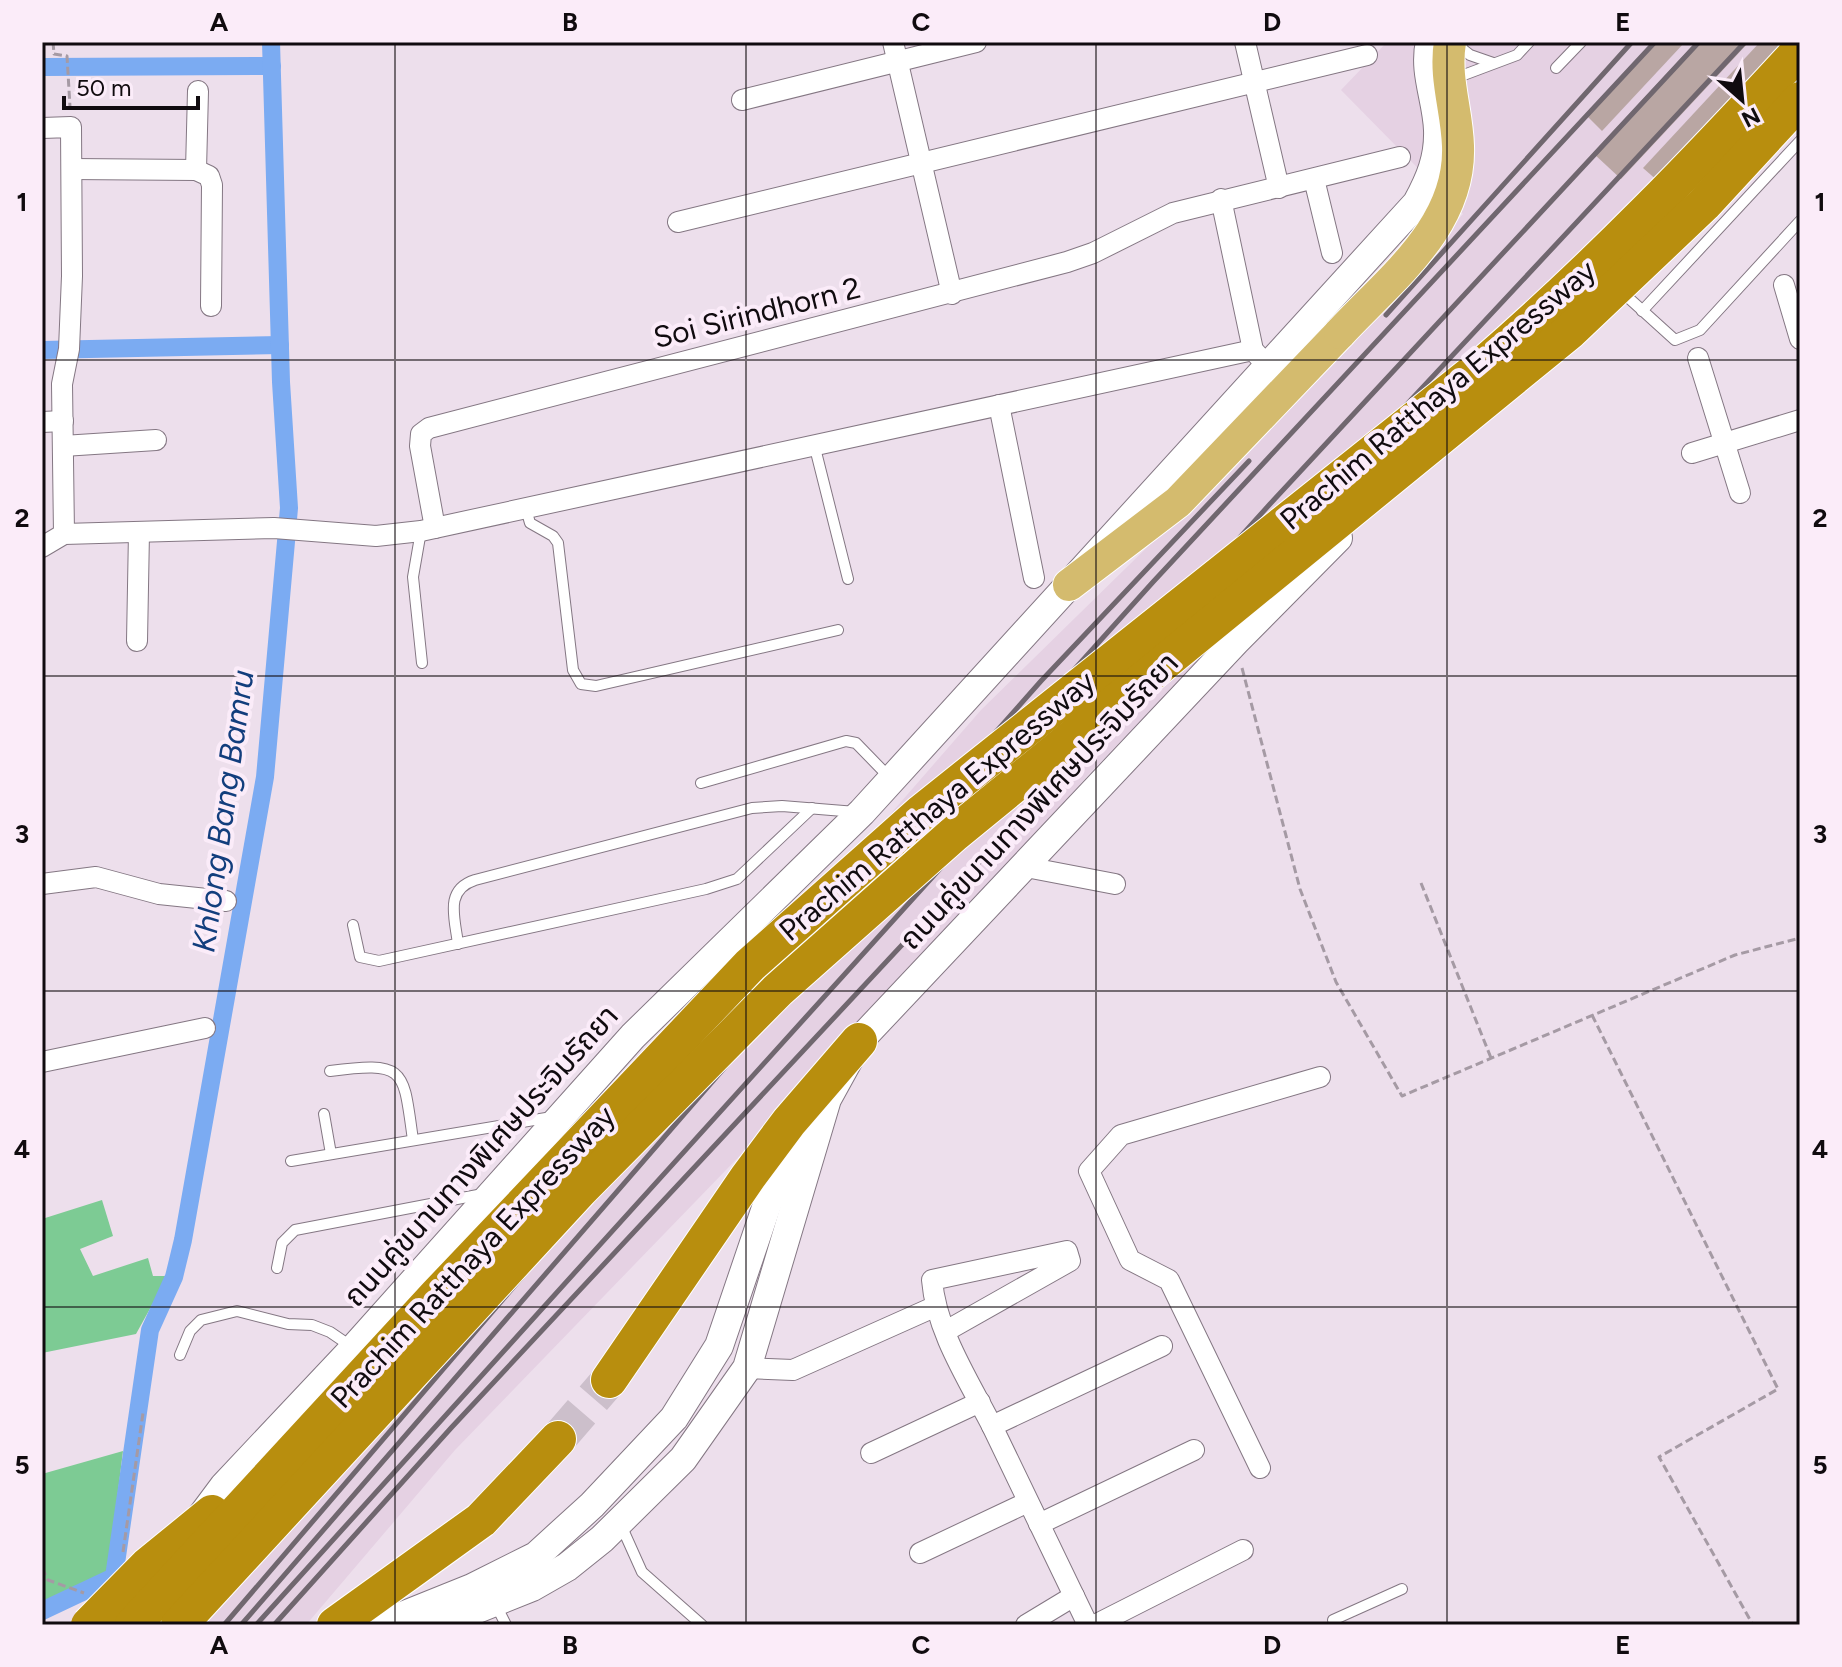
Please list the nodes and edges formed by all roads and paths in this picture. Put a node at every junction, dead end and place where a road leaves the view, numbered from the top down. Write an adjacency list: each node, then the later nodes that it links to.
1 (53, 42): 19 (path)
2 (976, 42): 9 (street)
3 (1245, 42): 14 (street)
4 (1430, 42): 16 (main road, ถนนคู่ขนานทางพิเศษประจิมรัถยา)
5 (1451, 42): 11 (lane); 56 (main road, bridge)
6 (1529, 42): 11 (lane)
7 (1581, 42): 13 (lane)
8 (1800, 50): 112 (highway, Prachim Ratthaya Expressway, bridge)
9 (895, 51): 17 (street); 23 (street)
10 (1367, 55): 14 (street)
11 (1493, 63): 16 (lane)
12 (1800, 66): 32 (main road, ถนนคู่ขนานทางพิเศษประจิมรัถยา)
13 (1556, 68)
14 (1254, 82): 23 (street); 27 (street)
15 (198, 91): 25 (street)
16 (1433, 99): 38 (main road, ถนนคู่ขนานทางพิเศษประจิมรัถยา)
17 (742, 100)
18 (1800, 100): 117 (highway, Prachim Ratthaya Expressway, bridge)
19 (71, 127): 20 (street); 24 (street)
20 (42, 128)
21 (1800, 141): 36 (lane)
22 (1400, 157): 26 (street, Soi Sirindhorn 2)
23 (921, 161): 30 (street); 34 (street)
24 (72, 169): 25 (street); 42 (street)
25 (196, 170): 35 (street)
26 (1314, 179): 27 (street, Soi Sirindhorn 2); 31 (street)
27 (1279, 188): 28 (street, Soi Sirindhorn 2)
28 (1221, 199): 34 (street, Soi Sirindhorn 2); 38 (street)
29 (1800, 221): 36 (lane)
30 (678, 222)
31 (1332, 253)
32 (1603, 274): 36 (lane); 59 (main road, ถนนคู่ขนานทางพิเศษประจิมรัถยา)
33 (1784, 285): 37 (street)
34 (952, 294): 50 (street, Soi Sirindhorn 2)
35 (211, 306)
36 (1642, 311)
37 (1800, 339)
38 (1260, 358): 40 (street); 56 (main road, ถนนคู่ขนานทางพิเศษประจิมรัถยา)
39 (1698, 358): 45 (street)
40 (999, 405): 44 (street); 54 (street)
41 (1800, 420): 45 (street)
42 (52, 421): 46 (street)
43 (156, 440): 46 (street)
44 (814, 444): 49 (street); 55 (lane)
45 (1724, 444): 47 (street); 48 (street)
46 (63, 446): 52 (street)
47 (1692, 453)
48 (1740, 493)
49 (526, 509): 50 (street); 57 (lane)
50 (428, 529): 51 (street); 60 (lane)
51 (139, 532): 52 (street); 58 (street)
52 (64, 534): 53 (street)
53 (42, 547)
54 (1034, 578)
55 (848, 579)
56 (1069, 585): 61 (main road, ถนนคู่ขนานทางพิเศษประจิมรัถยา)
57 (838, 630)
58 (137, 641)
59 (1236, 641): 65 (main road, ถนนคู่ขนานทางพิเศษประจิมรัถยา); 78 (path)
60 (422, 663)
61 (892, 780): 62 (lane); 64 (main road, ถนนคู่ขนานทางพิเศษประจิมรัถยา)
62 (701, 783)
63 (812, 808): 64 (lane); 73 (lane); 73 (lane)
64 (862, 812): 69 (main road, ถนนคู่ขนานทางพิเศษประจิมรัถยา)
65 (1026, 867): 68 (street); 76 (main road, ถนนคู่ขนานทางพิเศษประจิมรัถยา)
66 (1421, 883): 78 (path)
67 (42, 884): 70 (street)
68 (1115, 884)
69 (785, 890): 83 (main road, ถนนคู่ขนานทางพิเศษประจิมรัถยา); 103 (main road)
70 (226, 901)
71 (353, 925): 73 (lane)
72 (1800, 938): 74 (path)
73 (458, 944)
74 (1592, 1015): 78 (path); 126 (path)
75 (205, 1028): 77 (street)
76 (859, 1041): 81 (main road, ถนนคู่ขนานทางพิเศษประจิมรัถยา); 95 (highway)
77 (43, 1057)
78 (1491, 1058)
79 (330, 1071): 84 (lane)
80 (1320, 1077): 102 (street)
81 (827, 1099): 94 (main road, ถนนคู่ขนานทางพิเศษประจิมรัถยา); 120 (main road)
82 (324, 1114): 85 (lane)
83 (562, 1116): 84 (lane); 87 (main road, ถนนคู่ขนานทางพิเศษประจิมรัถยา)
84 (413, 1140): 85 (lane)
85 (331, 1154): 86 (lane)
86 (291, 1161)
87 (493, 1192): 88 (lane); 92 (main road, ถนนคู่ขนานทางพิเศษประจิมรัถยา)
88 (277, 1268)
89 (934, 1307): 90 (street); 90 (street); 94 (street)
90 (946, 1331): 96 (street)
91 (1162, 1346): 98 (street)
92 (354, 1348): 93 (lane); 112 (main road, ถนนคู่ขนานทางพิเศษประจิมรัถยา)
93 (180, 1355)
94 (747, 1368): 105 (main road, ถนนคู่ขนานทางพิเศษประจิมรัถยา)
95 (609, 1380)
96 (980, 1402): 98 (street); 101 (street)
97 (143, 1413): 112 (path)
98 (992, 1426): 104 (street)
99 (558, 1439): 119 (highway)
100 (1194, 1450): 106 (street)
101 (871, 1453)
102 (1260, 1468)
103 (257, 1477): 113 (highway, bridge); 118 (main road, bridge)
104 (1028, 1502): 106 (street); 108 (street)
105 (620, 1521): 114 (main road, ถนนคู่ขนานทางพิเศษประจิมรัถยา); 122 (lane)
106 (1039, 1524): 111 (street)
107 (1243, 1550): 125 (street)
108 (920, 1553)
109 (42, 1568): 113 (path)
110 (1402, 1589): 115 (lane)
111 (1074, 1596): 123 (street); 124 (street)
112 (141, 1604): 116 (main road, ถนนคู่ขนานทางพิเศษประจิมรัถยา)
113 (90, 1610)
114 (500, 1613): 121 (main road, ถนนคู่ขนานทางพิเศษประจิมรัถยา)
115 (1333, 1620)
116 (122, 1625)
117 (179, 1625)
118 (206, 1625)
119 (335, 1625)
120 (380, 1625)
121 (437, 1625)
122 (702, 1625)
123 (1026, 1625)
124 (1088, 1625)
125 (1095, 1625)
126 (1753, 1625)

